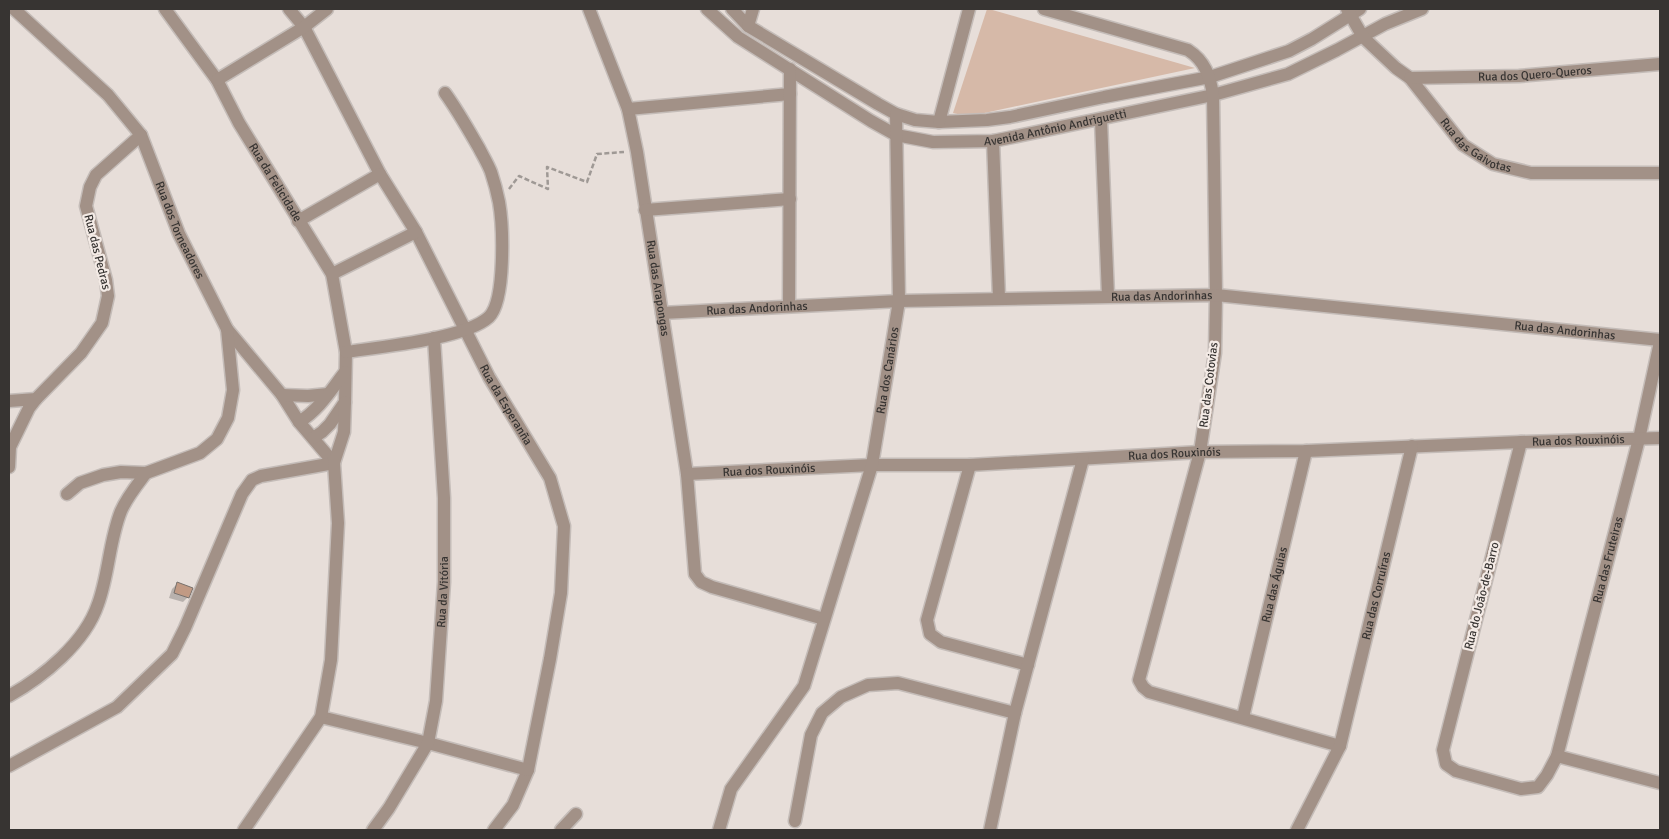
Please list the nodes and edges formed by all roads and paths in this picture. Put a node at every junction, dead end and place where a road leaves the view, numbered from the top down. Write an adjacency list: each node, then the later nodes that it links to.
1 (14, 9): 29 (street, Rua dos Torneadores)
2 (165, 9): 21 (street, Rua da Felicidade)
3 (289, 9): 15 (street, Rua da Esperanña)
4 (327, 9): 15 (street)
5 (589, 9): 25 (street, Rua das Arapongas)
6 (707, 9): 18 (street, Avenida Antônio Andriguetti)
7 (732, 9): 14 (street, Avenida Antônio Andriguetti)
8 (753, 9): 14 (street)
9 (969, 9): 28 (street)
10 (1044, 9): 13 (street)
11 (1422, 9): 16 (street, Avenida Antônio Andriguetti)
12 (1352, 11): 16 (street, Rua das Gaivotas); 19 (street, Avenida Antônio Andriguetti)
13 (1076, 13): 19 (street)
14 (748, 26): 26 (street, Avenida Antônio Andriguetti)
15 (304, 27): 21 (street); 34 (street, Rua da Esperanña)
16 (1362, 37): 20 (street, Rua das Gaivotas); 24 (street, Avenida Antônio Andriguetti)
17 (1660, 64): 20 (street, Rua dos Quero-Queros)
18 (790, 69): 23 (street); 30 (street, Avenida Antônio Andriguetti)
19 (1210, 77): 24 (street, Rua das Cotovias); 28 (street, Avenida Antônio Andriguetti)
20 (1410, 78): 33 (street, Rua das Gaivotas)
21 (217, 80): 38 (street, Rua da Felicidade)
22 (445, 94): 36 (street)
23 (790, 94): 25 (street); 35 (street)
24 (1213, 96): 27 (street, Avenida Antônio Andriguetti); 41 (street, Rua das Cotovias)
25 (628, 109): 32 (street, Rua das Arapongas)
26 (896, 114): 28 (street, Avenida Antônio Andriguetti); 30 (street, Rua dos Canários)
27 (1101, 120): 31 (street, Avenida Antônio Andriguetti); 42 (street)
28 (939, 122)
29 (141, 135): 47 (street, Rua dos Torneadores); 55 (street, Rua das Pedras)
30 (896, 135): 31 (street, Avenida Antônio Andriguetti); 44 (street, Rua dos Canários)
31 (993, 141): 43 (street)
32 (637, 152): 36 (path); 37 (street, Rua das Arapongas)
33 (1660, 172)
34 (380, 174): 38 (street); 39 (street, Rua da Esperanña)
35 (790, 199): 37 (street); 45 (street)
36 (499, 202): 48 (street)
37 (646, 210): 46 (street, Rua das Arapongas)
38 (298, 221): 40 (street, Rua da Felicidade)
39 (416, 232): 40 (street); 48 (street, Rua da Esperanña)
40 (332, 274): 51 (street, Rua da Felicidade)
41 (1216, 295): 42 (street, Rua das Andorinhas); 50 (street, Rua das Andorinhas); 65 (street, Rua das Cotovias)
42 (1108, 296): 43 (street, Rua das Andorinhas)
43 (999, 298): 44 (street, Rua das Andorinhas)
44 (899, 301): 45 (street, Rua das Andorinhas); 69 (street, Rua dos Canários)
45 (789, 306): 46 (street, Rua das Andorinhas)
46 (662, 313): 72 (street, Rua das Arapongas)
47 (227, 329): 54 (street, Rua dos Torneadores); 71 (street)
48 (466, 330): 49 (street); 84 (street, Rua da Esperanña)
49 (434, 338): 51 (street); 80 (street, Rua da Vitória)
50 (1660, 341): 61 (street, Rua das Fruteiras)
51 (346, 352): 52 (street, Rua da Felicidade)
52 (345, 372): 53 (street); 57 (street, Rua da Felicidade)
53 (328, 394): 54 (street); 58 (street)
54 (282, 395): 58 (street, Rua dos Torneadores)
55 (36, 399): 56 (street); 70 (street, Rua das Pedras)
56 (9, 401)
57 (346, 402): 59 (street); 67 (street, Rua da Felicidade)
58 (299, 422): 59 (street, Rua dos Torneadores)
59 (312, 438): 67 (street, Rua dos Torneadores)
60 (1660, 438): 61 (street, Rua dos Rouxinóis)
61 (1639, 439): 62 (street, Rua dos Rouxinóis); 82 (street, Rua das Fruteiras)
62 (1521, 442): 63 (street, Rua dos Rouxinóis); 85 (street, Rua do João-de-Barro)
63 (1412, 446): 64 (street, Rua dos Rouxinóis); 81 (street, Rua das Corruíras)
64 (1306, 451): 65 (street, Rua dos Rouxinóis); 79 (street, Rua das Águias)
65 (1200, 452): 66 (street, Rua dos Rouxinóis); 79 (street, Rua das Cotovias)
66 (1083, 459): 68 (street, Rua dos Rouxinóis); 75 (street)
67 (334, 463): 78 (street); 83 (street)
68 (970, 464): 69 (street, Rua dos Rouxinóis); 75 (street)
69 (872, 465): 72 (street, Rua dos Rouxinóis); 74 (street, Rua dos Canários)
70 (9, 467)
71 (146, 473): 73 (street); 76 (street)
72 (687, 474): 74 (street, Rua das Arapongas)
73 (67, 494)
74 (824, 619): 93 (street)
75 (1028, 665): 77 (street)
76 (9, 696)
77 (1015, 713): 88 (street); 94 (street)
78 (321, 717): 80 (street); 89 (street)
79 (1243, 717): 81 (street)
80 (428, 743): 84 (street); 90 (street, Rua da Vitória)
81 (1340, 746): 95 (street, Rua das Corruíras)
82 (1557, 756): 85 (street, Rua das Fruteiras); 86 (street)
83 (9, 766)
84 (528, 770): 91 (street, Rua da Esperanña)
85 (1547, 775)
86 (1660, 783)
87 (576, 814): 92 (street)
88 (795, 821)
89 (244, 830)
90 (373, 830)
91 (494, 830)
92 (562, 830)
93 (719, 830)
94 (990, 830)
95 (1297, 830)

